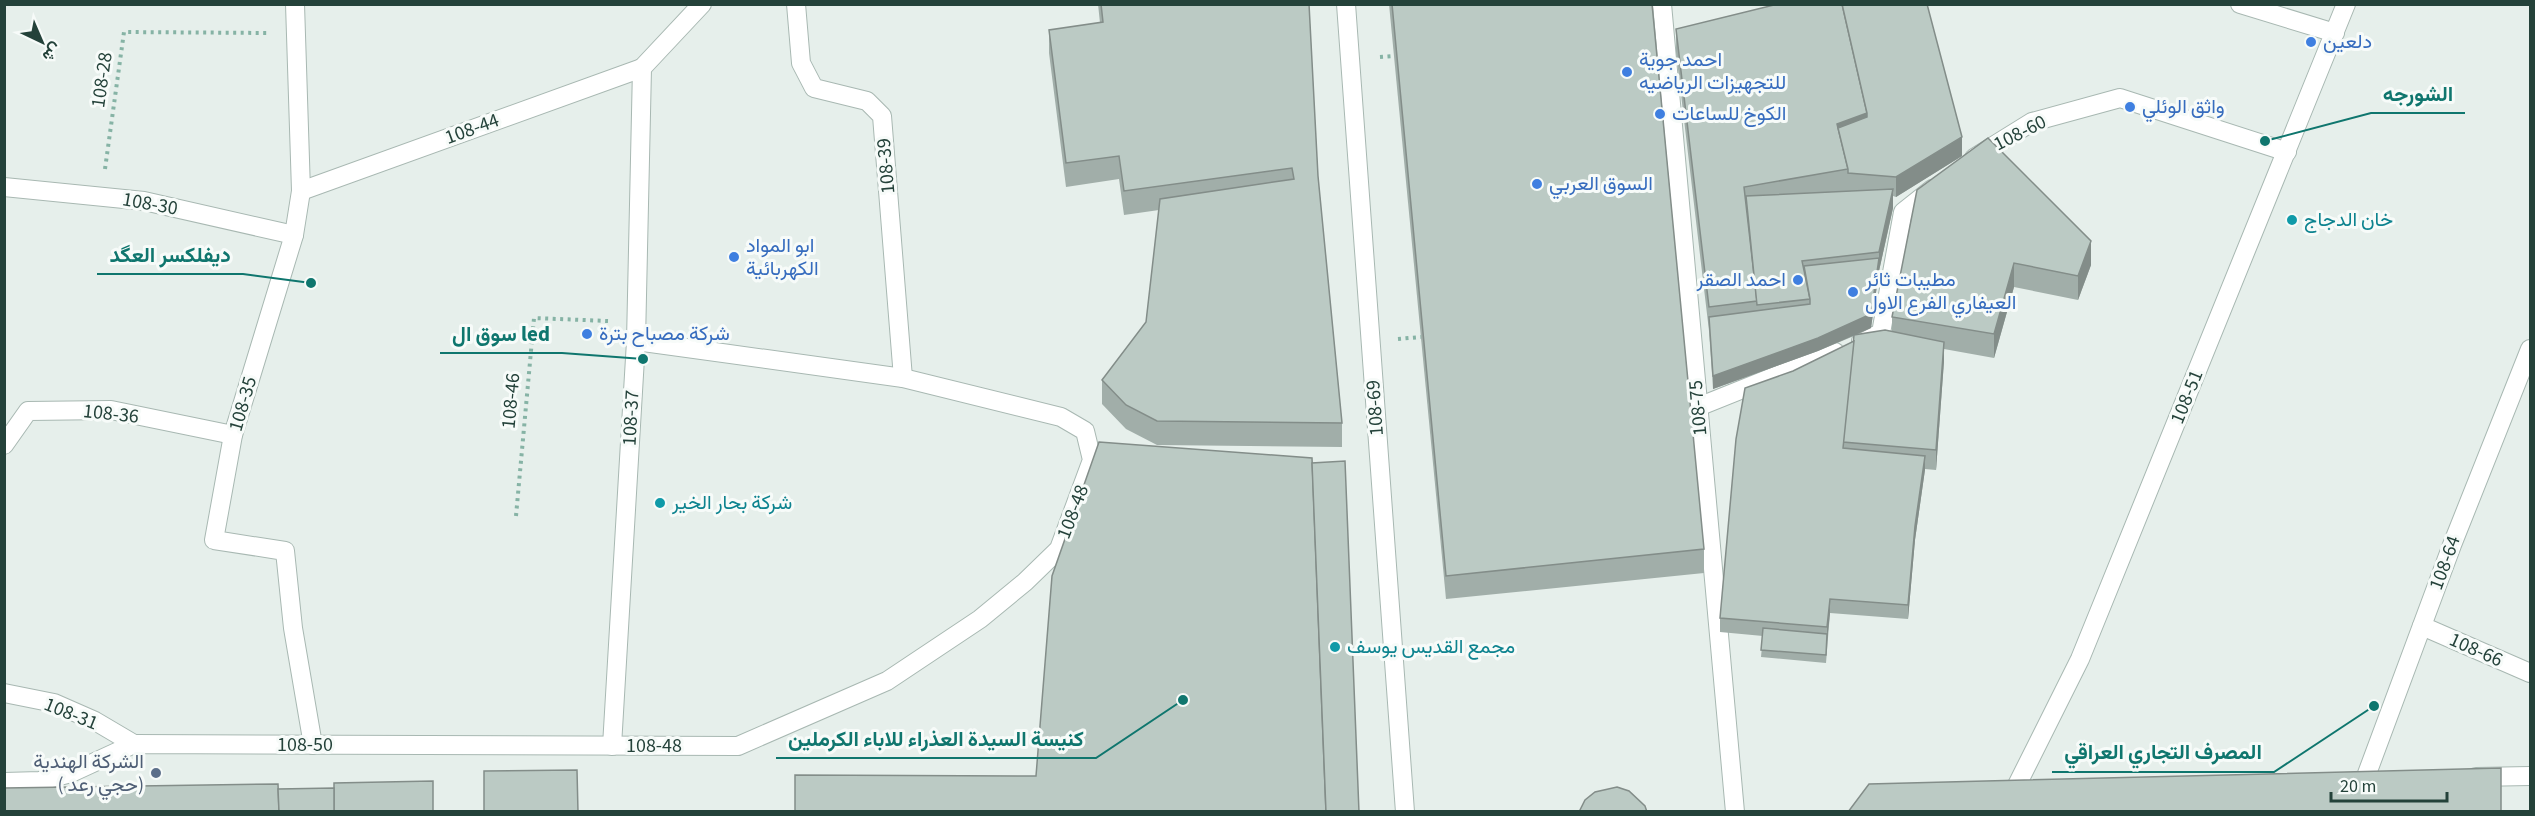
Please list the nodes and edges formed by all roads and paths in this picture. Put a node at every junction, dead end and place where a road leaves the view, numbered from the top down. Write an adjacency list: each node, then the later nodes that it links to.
1 (295, 4): 8 (street, 108-35)
2 (702, 4): 10 (street)
3 (796, 4): 18 (street, 108-39)
4 (1346, 4): 36 (street, 108-69)
5 (1662, 4): 19 (street, 108-75)
6 (2240, 4): 9 (street)
7 (2346, 4): 9 (street, 108-51)
8 (296, 33): 13 (street, 108-35); 14 (path, 108-28)
9 (2335, 33): 11 (street, 108-51)
10 (642, 68): 13 (street, 108-44); 16 (street, 108-37)
11 (2287, 152): 19 (street, 108-60); 35 (street, 108-51)
12 (4, 187): 14 (street, 108-30)
13 (301, 191): 15 (street, 108-35)
14 (102, 197): 15 (street, 108-30)
15 (294, 235): 20 (street, 108-35)
16 (636, 332): 18 (street, 108-48); 22 (path, 108-46); 28 (street, 108-37)
17 (2530, 349): 23 (street, 108-64)
18 (903, 378): 28 (street, 108-48)
19 (1698, 407): 37 (street, 108-75)
20 (233, 435): 21 (street, 108-36); 27 (street, 108-35)
21 (4, 445)
22 (516, 516)
23 (2422, 626): 24 (street, 108-66); 31 (street, 108-64)
24 (2530, 673)
25 (4, 693): 26 (street, 108-31)
26 (135, 744): 27 (street, 108-50); 32 (street, 108-50)
27 (313, 745): 28 (street, 108-50)
28 (612, 746)
29 (2530, 776): 30 (street)
30 (2459, 777)
31 (2388, 778)
32 (4, 782)
33 (2041, 784): 35 (street)
34 (1995, 785): 35 (street)
35 (2017, 785)
36 (1405, 812)
37 (1735, 812)

